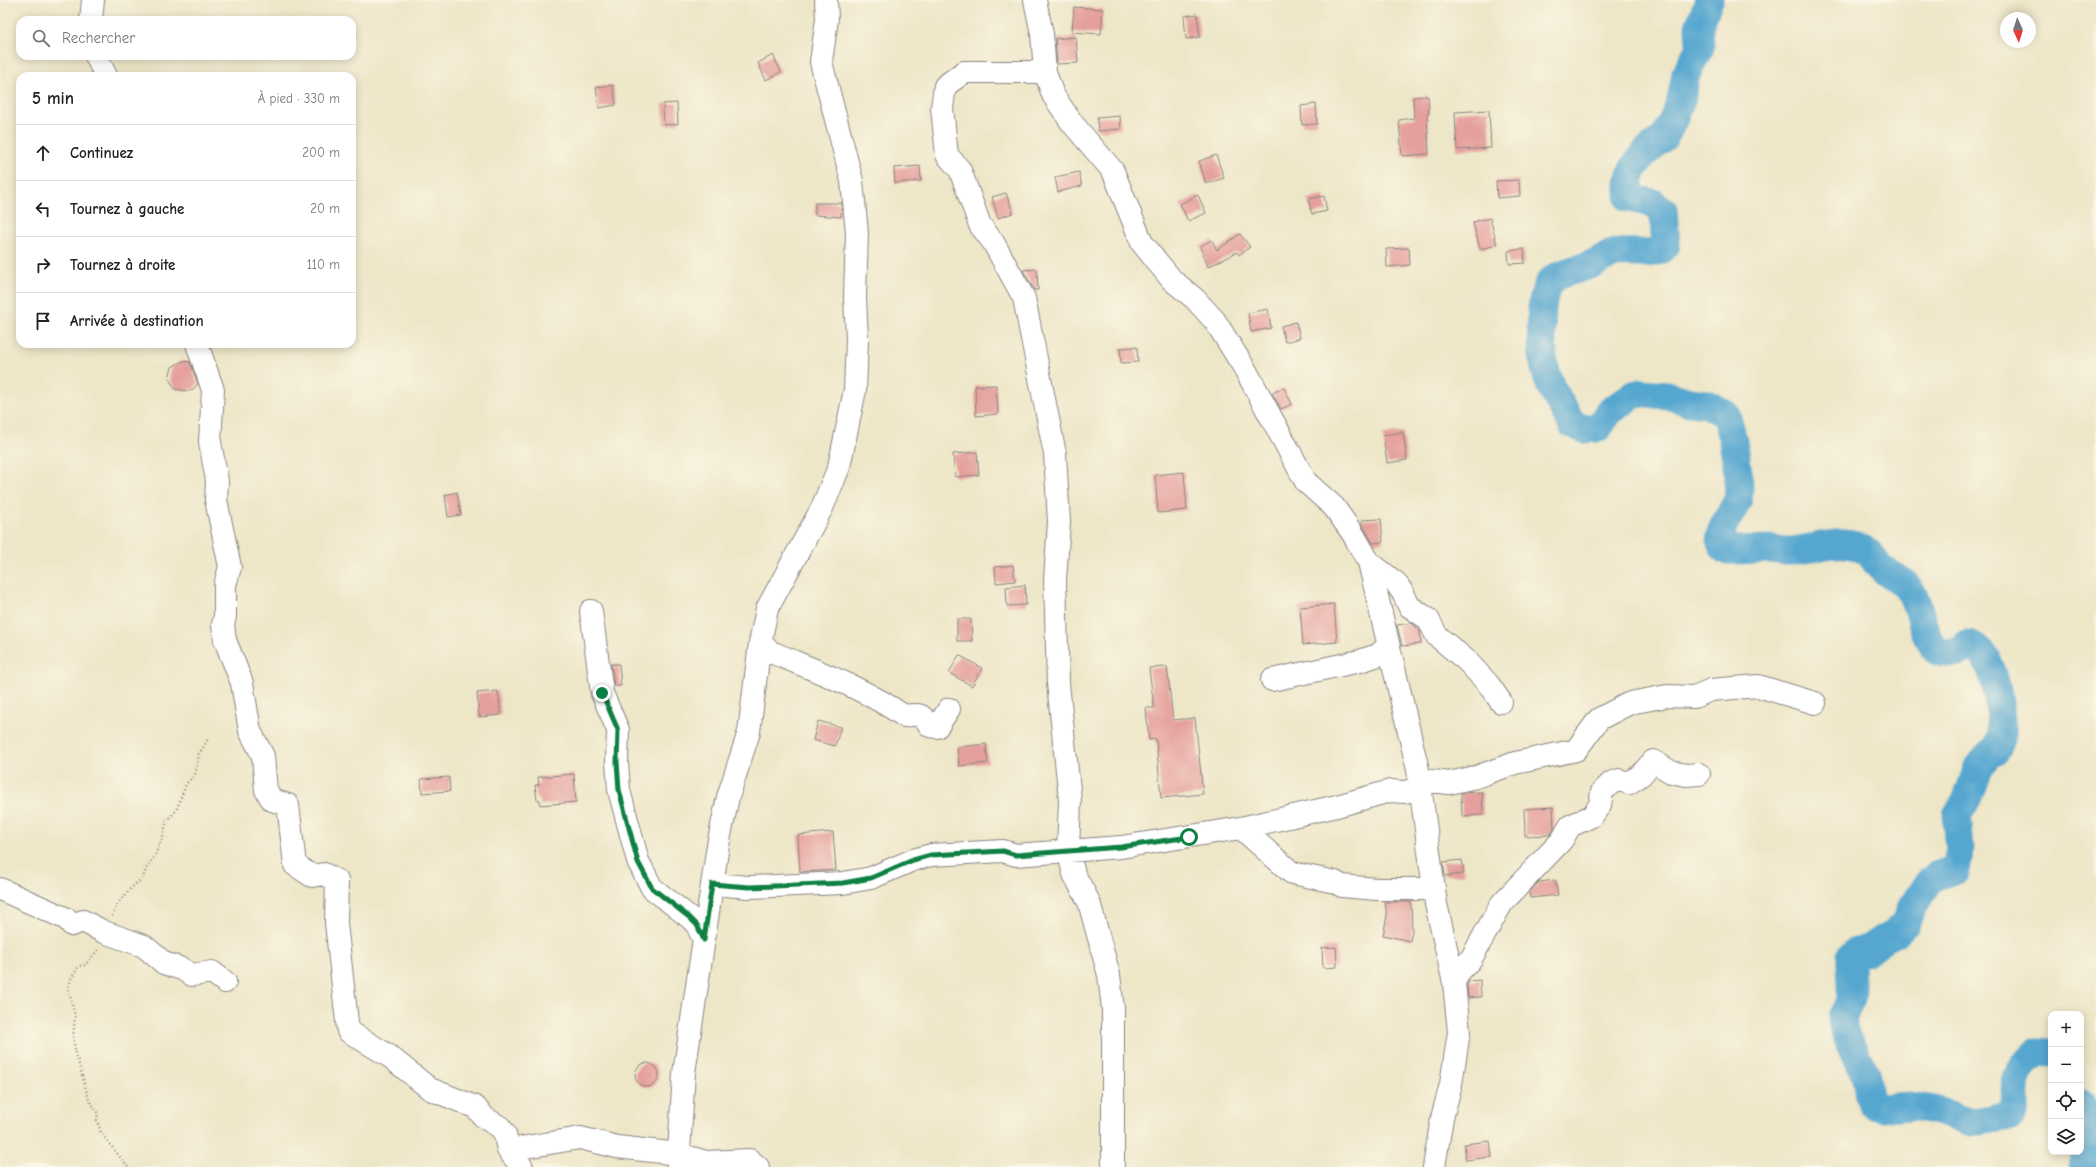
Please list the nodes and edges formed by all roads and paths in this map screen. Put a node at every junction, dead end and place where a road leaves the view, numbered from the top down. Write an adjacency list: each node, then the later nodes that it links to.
1 (94, 0): 4 (street)
2 (826, 0): 11 (street)
3 (1035, 0): 7 (street)
4 (92, 16)
5 (98, 60): 6 (street)
6 (104, 72)
7 (1045, 72): 9 (street); 20 (street)
8 (198, 348): 27 (street)
9 (1368, 562): 12 (street); 14 (street)
10 (591, 611): 24 (street)
11 (760, 643): 16 (street); 21 (street)
12 (1388, 646): 13 (street); 18 (street)
13 (1272, 680)
14 (1501, 702)
15 (1815, 703): 18 (street)
16 (949, 709)
17 (1699, 774): 26 (street)
18 (1420, 783): 19 (street); 23 (street)
19 (1241, 828): 20 (street); 23 (street)
20 (1068, 850): 21 (street); 31 (street)
21 (712, 884): 24 (street)
22 (0, 889): 25 (street)
23 (1434, 889): 26 (street)
24 (704, 940): 28 (street)
25 (224, 982)
26 (1454, 983): 32 (street)
27 (508, 1150): 28 (street); 29 (street)
28 (678, 1161): 30 (street)
29 (522, 1167)
30 (758, 1167)
31 (1113, 1167)
32 (1434, 1167)

